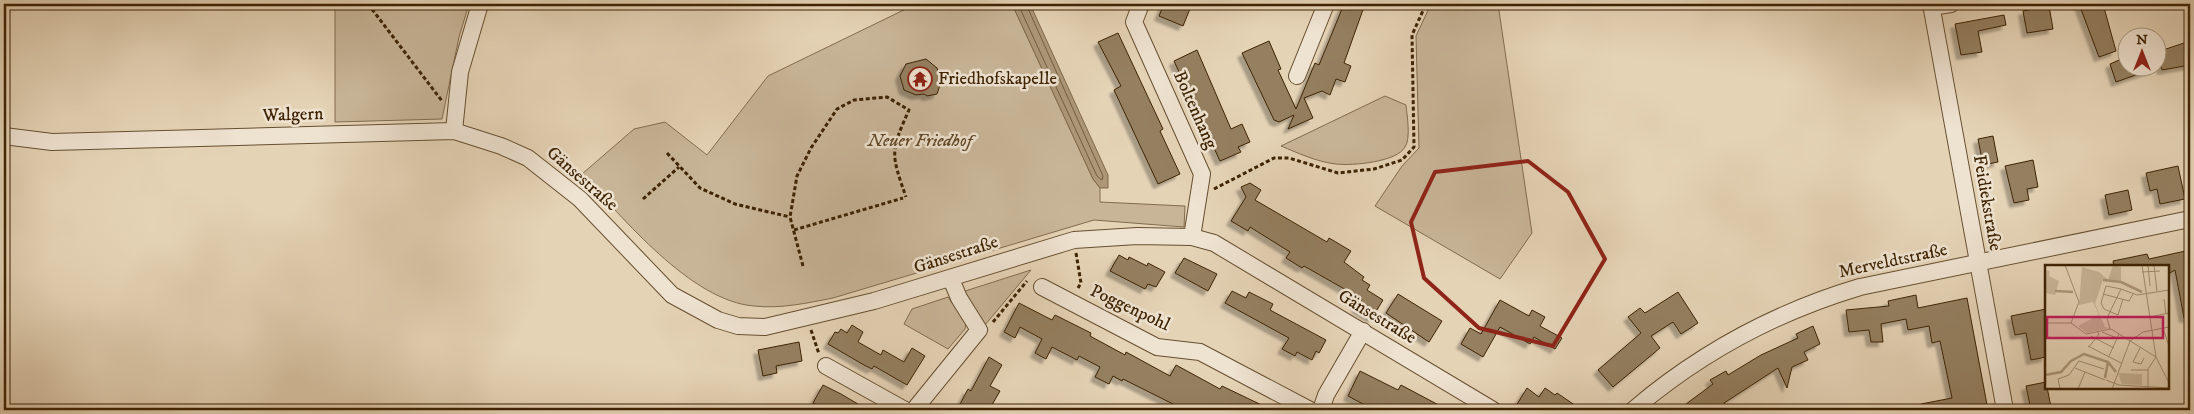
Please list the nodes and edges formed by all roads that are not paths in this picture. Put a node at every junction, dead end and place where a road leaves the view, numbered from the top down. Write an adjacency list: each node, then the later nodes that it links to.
1 (480, 4): 7 (street)
2 (1141, 4): 10 (street, Boltenhang)
3 (1326, 4): 6 (street)
4 (1951, 4): 5 (street)
5 (1931, 6): 11 (street, Feidiekstraße)
6 (1297, 76)
7 (454, 131): 8 (street, Walgern); 12 (street, Gänsestraße)
8 (4, 136)
9 (2190, 219): 11 (street, Merveldtstraße)
10 (1192, 237): 12 (street, Gänsestraße); 14 (street, Gänsestraße)
11 (1978, 264): 21 (street, Merveldtstraße); 22 (street, Feidiekstraße)
12 (951, 278): 17 (street)
13 (1035, 283): 18 (street, Poggenpohl)
14 (1363, 332): 19 (street); 20 (street, Gänsestraße)
15 (826, 366): 16 (street)
16 (904, 410)
17 (914, 410)
18 (1310, 410)
19 (1321, 410)
20 (1493, 410)
21 (1632, 410)
22 (2006, 410)

